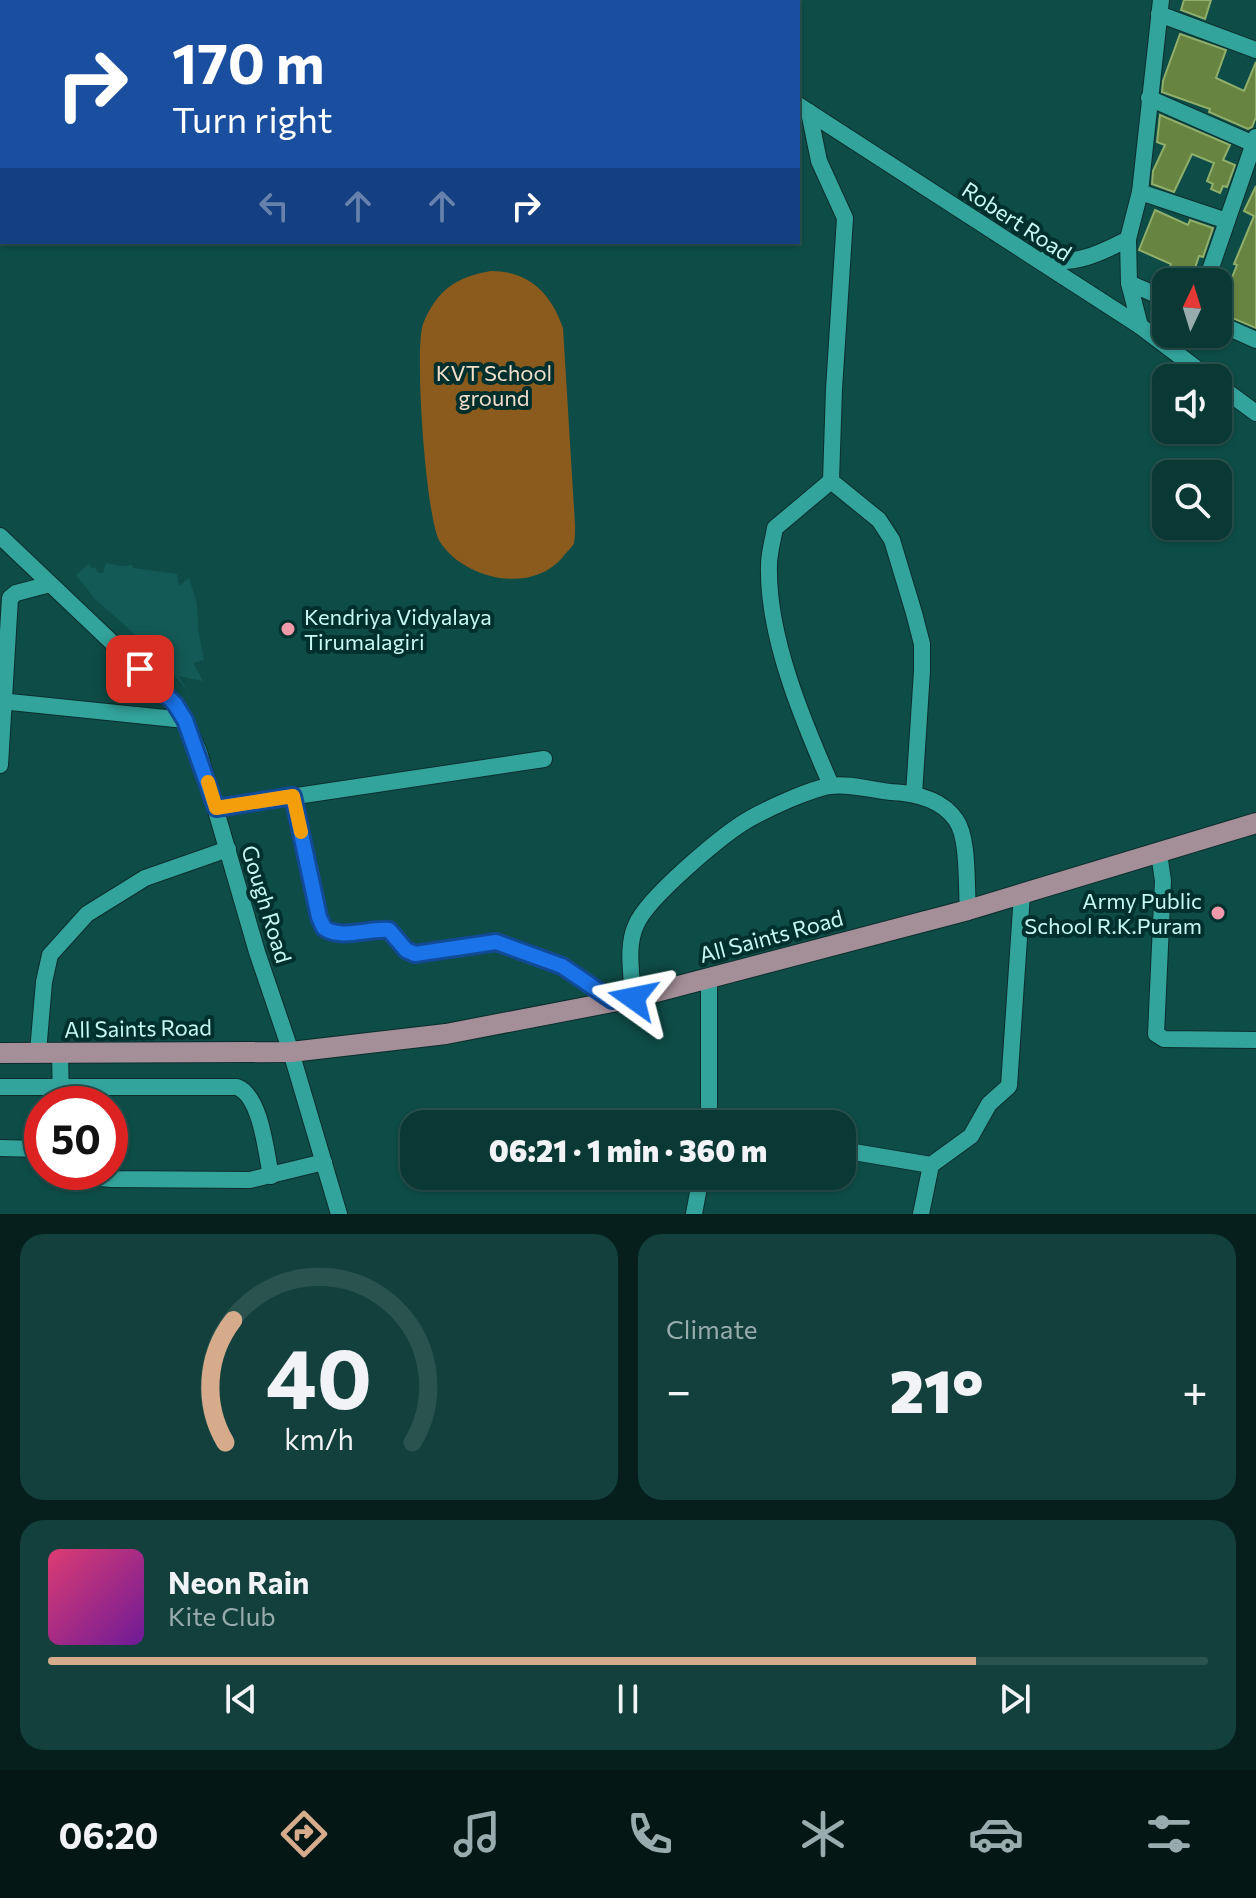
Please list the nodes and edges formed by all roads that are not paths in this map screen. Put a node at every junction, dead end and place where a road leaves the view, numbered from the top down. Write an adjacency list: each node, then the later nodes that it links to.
1 (562, 0): 2 (street)
2 (571, 0)
3 (1160, 7): 4 (street); 5 (street)
4 (1256, 50)
5 (1149, 98): 7 (street); 8 (street)
6 (803, 109): 11 (street, Robert Road); 21 (street)
7 (1255, 142): 9 (street)
8 (1140, 192): 9 (street); 10 (street)
9 (1227, 221): 12 (street)
10 (1128, 239): 11 (street); 13 (street)
11 (1034, 259): 15 (street, Robert Road)
12 (1211, 268)
13 (1129, 283): 14 (street); 15 (street)
14 (1152, 293)
15 (1140, 326): 18 (street, Robert Road)
16 (1232, 329): 17 (street)
17 (1256, 340)
18 (1190, 364)
19 (1232, 394): 20 (street)
20 (1255, 408)
21 (831, 481): 28 (street); 29 (street)
22 (0, 536): 23 (street, Gough Road)
23 (50, 584): 24 (street); 25 (street, Gough Road)
24 (3, 701): 25 (street); 27 (street)
25 (185, 720): 31 (street, Gough Road)
26 (544, 759): 30 (street)
27 (0, 764)
28 (831, 785): 29 (street); 38 (street)
29 (914, 794): 36 (street)
30 (293, 796): 31 (street); 39 (street)
31 (216, 808): 33 (street, Gough Road)
32 (1256, 823): 34 (main road, All Saints Road)
33 (228, 849): 41 (street); 42 (street, Gough Road)
34 (1159, 853): 35 (main road, All Saints Road); 40 (street)
35 (1022, 894): 36 (main road, All Saints Road); 54 (street)
36 (968, 910): 37 (main road, All Saints Road)
37 (709, 977): 38 (main road, All Saints Road); 49 (street)
38 (633, 998): 39 (main road, All Saints Road)
39 (612, 1000): 42 (main road, All Saints Road)
40 (1256, 1040)
41 (38, 1052): 43 (main road, All Saints Road); 44 (main road, All Saints Road)
42 (291, 1052): 44 (main road, All Saints Road); 53 (street, Gough Road)
43 (0, 1053)
44 (60, 1053): 45 (street)
45 (60, 1086)
46 (128, 1086): 55 (street)
47 (0, 1087): 48 (street)
48 (24, 1087)
49 (709, 1110)
50 (0, 1148): 51 (street)
51 (24, 1149)
52 (856, 1152): 54 (street)
53 (324, 1162): 55 (street); 58 (street, Gough Road)
54 (931, 1165): 60 (street)
55 (271, 1176): 56 (street)
56 (128, 1179)
57 (698, 1190): 59 (street)
58 (339, 1214)
59 (694, 1214)
60 (921, 1214)

